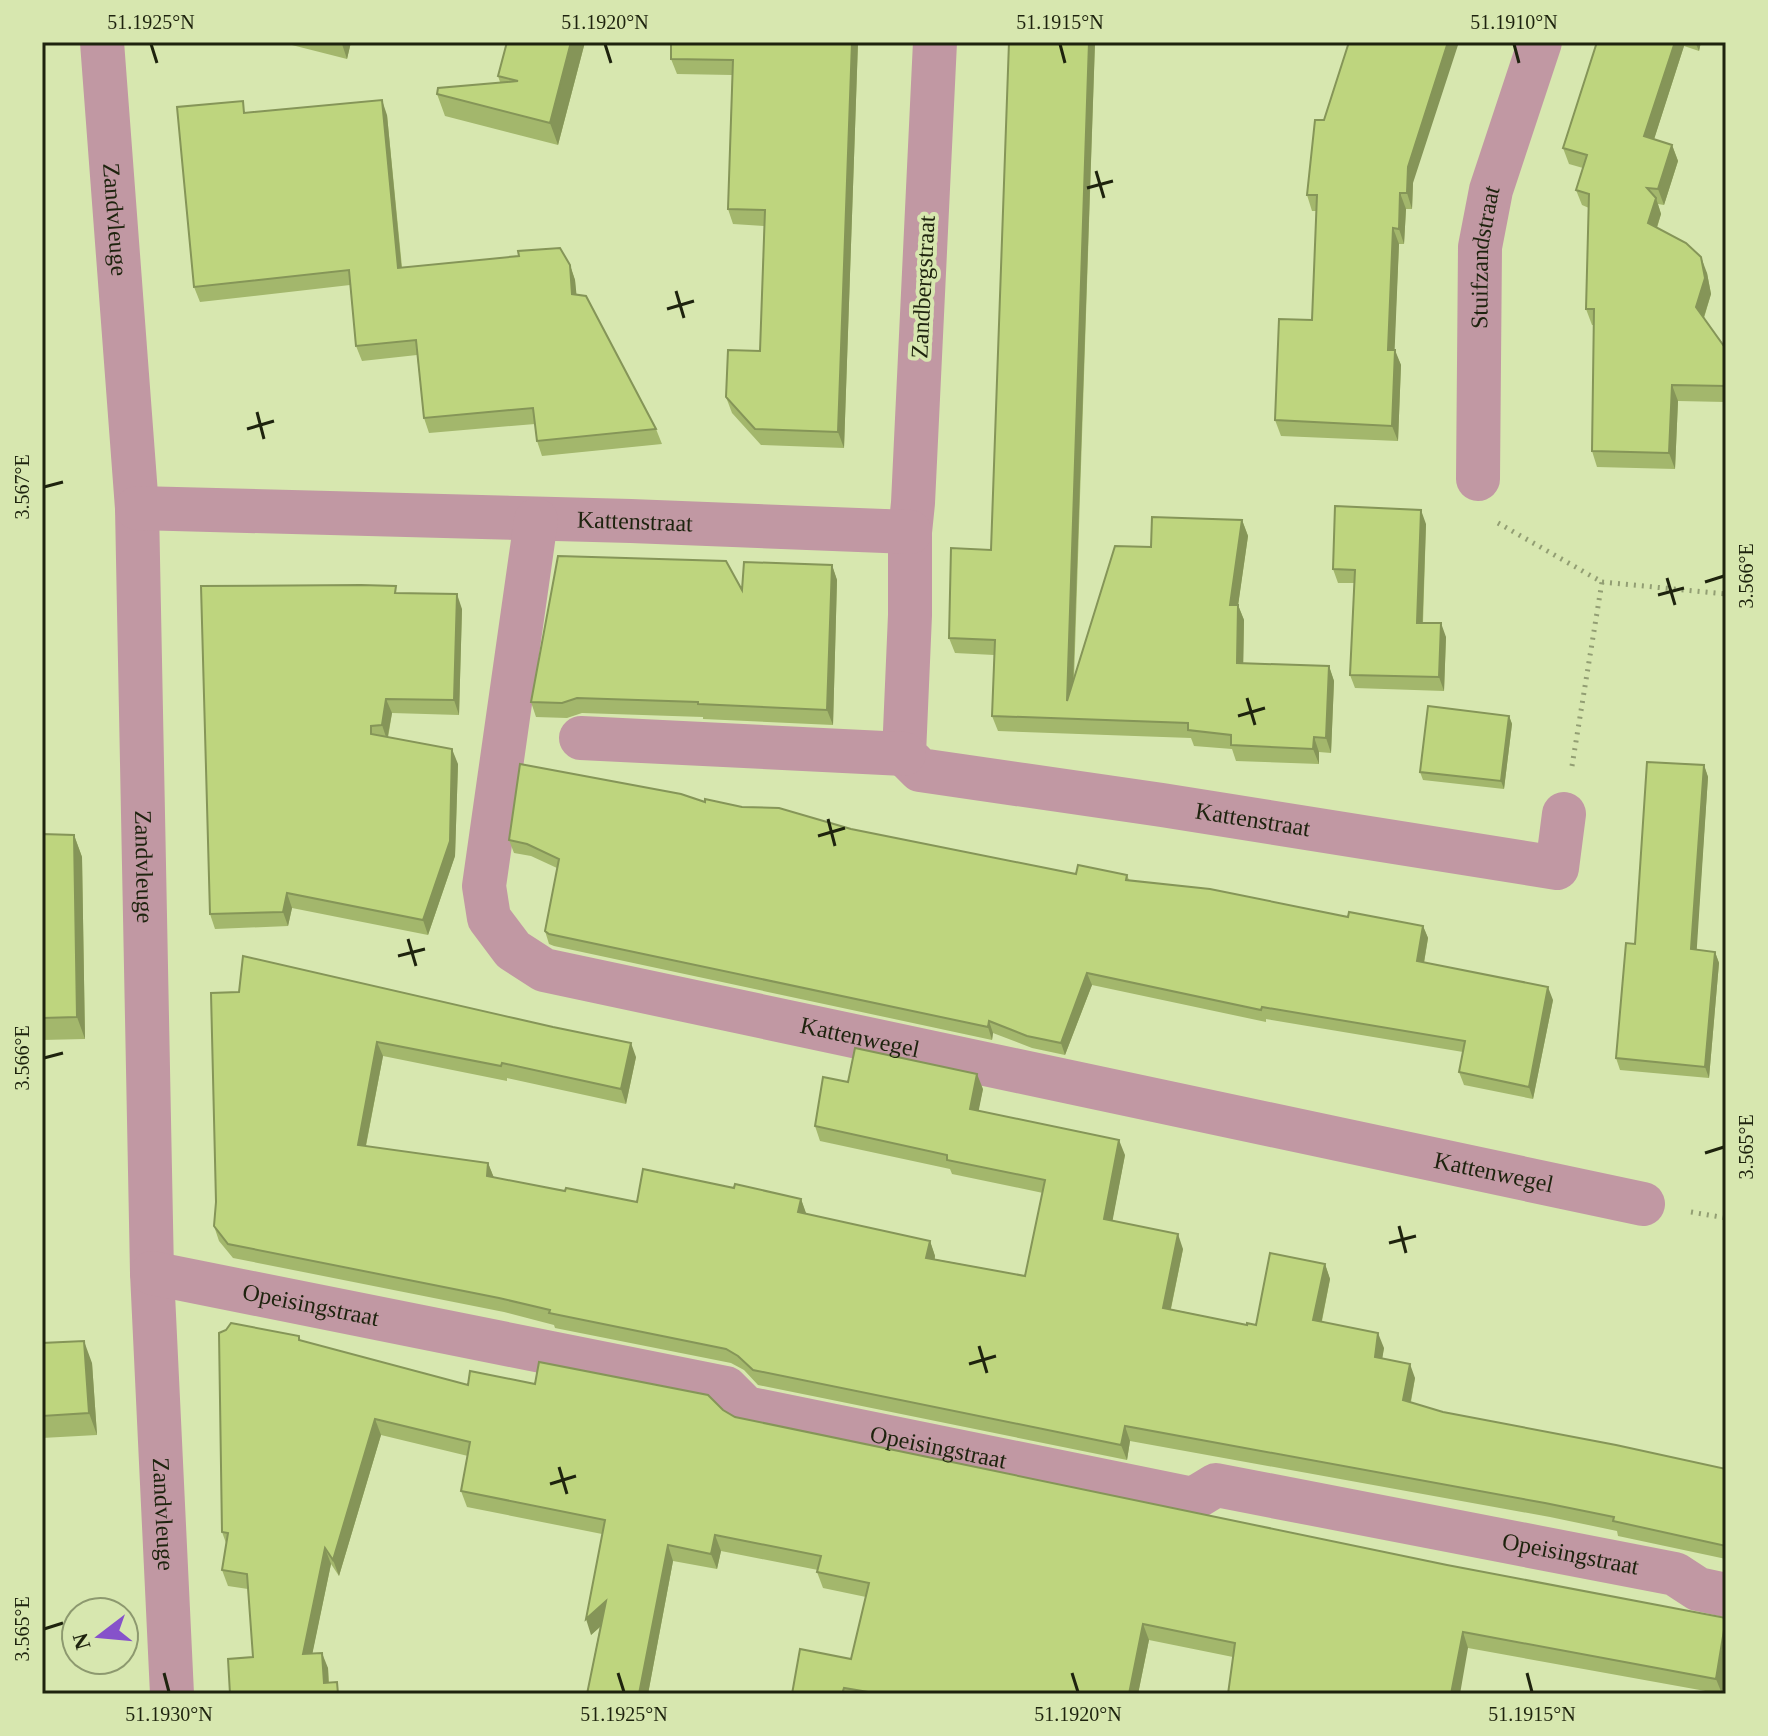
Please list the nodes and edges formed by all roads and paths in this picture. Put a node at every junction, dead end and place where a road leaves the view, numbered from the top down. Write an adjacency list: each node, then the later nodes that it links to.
1 (102, 42): 5 (street, Zandvleuge)
2 (935, 42): 7 (street, Zandbergstraat)
3 (1540, 42): 4 (street, Stuifzandstraat)
4 (1478, 479): 8 (path)
5 (137, 508): 6 (street, Kattenstraat); 14 (street, Zandvleuge)
6 (536, 520): 7 (street, Kattenstraat); 13 (street, Kattenwegel)
7 (910, 532): 11 (street)
8 (1602, 582): 9 (path); 12 (path)
9 (1726, 594)
10 (581, 738): 11 (street, Kattenstraat)
11 (904, 754): 12 (street, Kattenstraat)
12 (1564, 814)
13 (1643, 1204)
14 (152, 1273): 15 (street, Opeisingstraat); 16 (street, Zandvleuge)
15 (1726, 1595)
16 (172, 1694)

